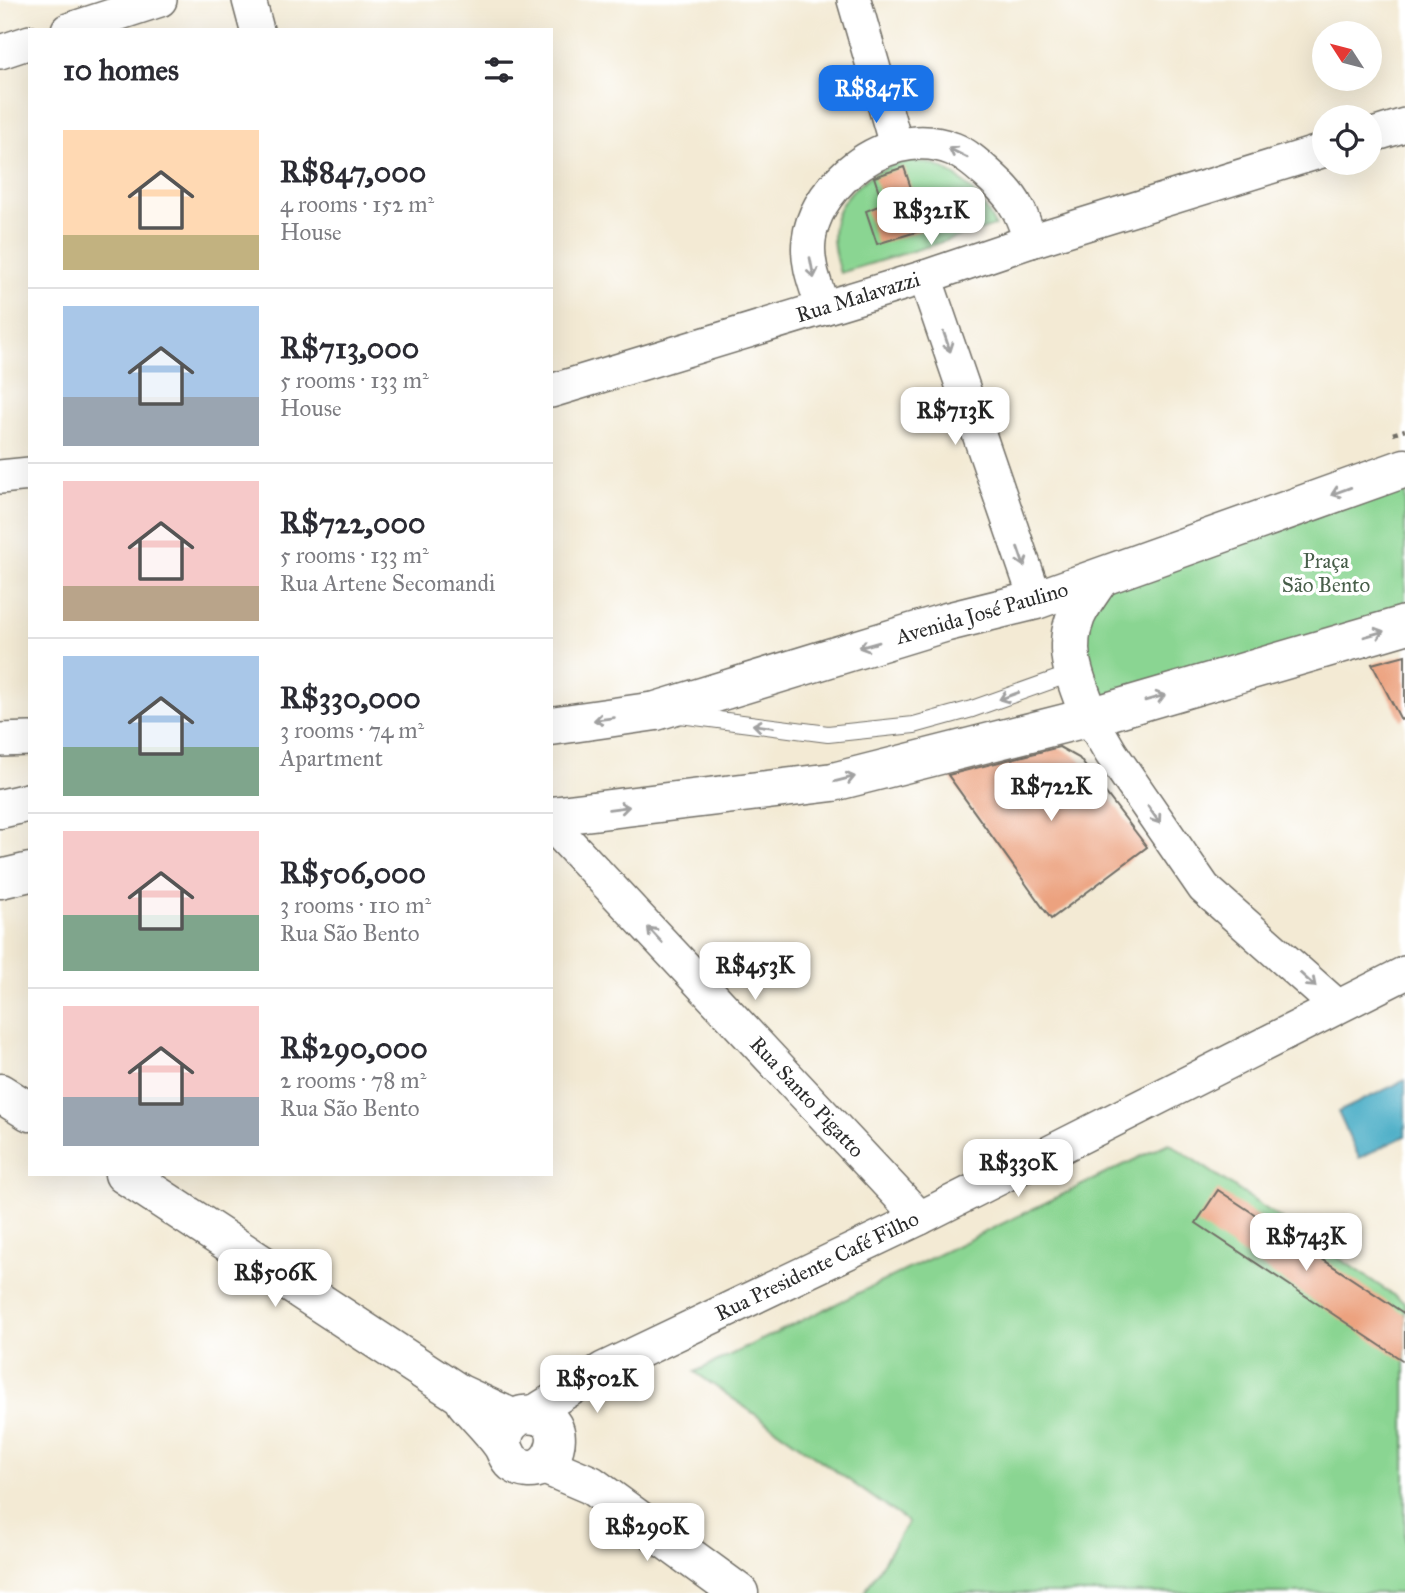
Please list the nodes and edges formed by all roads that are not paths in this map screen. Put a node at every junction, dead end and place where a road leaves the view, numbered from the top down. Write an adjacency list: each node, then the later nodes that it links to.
1 (160, 0): 4 (street)
2 (249, 0): 5 (street)
3 (854, 0): 10 (street)
4 (74, 28)
5 (256, 28)
6 (28, 43): 7 (street)
7 (0, 52)
8 (1405, 125): 9 (street)
9 (1382, 132)
10 (896, 145): 12 (street, one-way to 10); 14 (street, one-way to 14)
11 (1312, 154): 12 (street, Rua Malavazzi)
12 (1031, 241): 13 (street, Rua Malavazzi)
13 (925, 277): 14 (street, Rua Malavazzi); 20 (street, one-way to 20)
14 (824, 308): 15 (street, Rua Malavazzi)
15 (553, 390)
16 (1405, 468): 19 (main road, Avenida José Paulino, one-way to 19)
17 (28, 474): 18 (street)
18 (0, 477)
19 (1100, 579): 20 (main road, Avenida José Paulino); 22 (main road)
20 (1036, 600): 23 (main road, Avenida José Paulino, one-way to 23)
21 (1405, 625): 24 (main road, one-way to 21)
22 (1073, 673): 23 (lane, one-way to 23); 24 (main road)
23 (656, 711): 25 (main road, Avenida José Paulino, one-way to 25)
24 (1090, 717): 28 (main road, one-way to 24); 33 (street, one-way to 33)
25 (553, 726)
26 (28, 802): 27 (main road)
27 (0, 809)
28 (553, 816)
29 (553, 826): 37 (street, Rua Santo Pigatto, one-way to 29)
30 (28, 872): 31 (main road)
31 (0, 879)
32 (1405, 973): 33 (street, Rua Presidente Café Filho)
33 (1337, 1006): 37 (street, Rua Presidente Café Filho)
34 (0, 1093): 35 (main road)
35 (28, 1111)
36 (127, 1176): 38 (main road)
37 (920, 1217): 38 (street, Rua Presidente Café Filho)
38 (533, 1435): 39 (main road)
39 (739, 1593)

